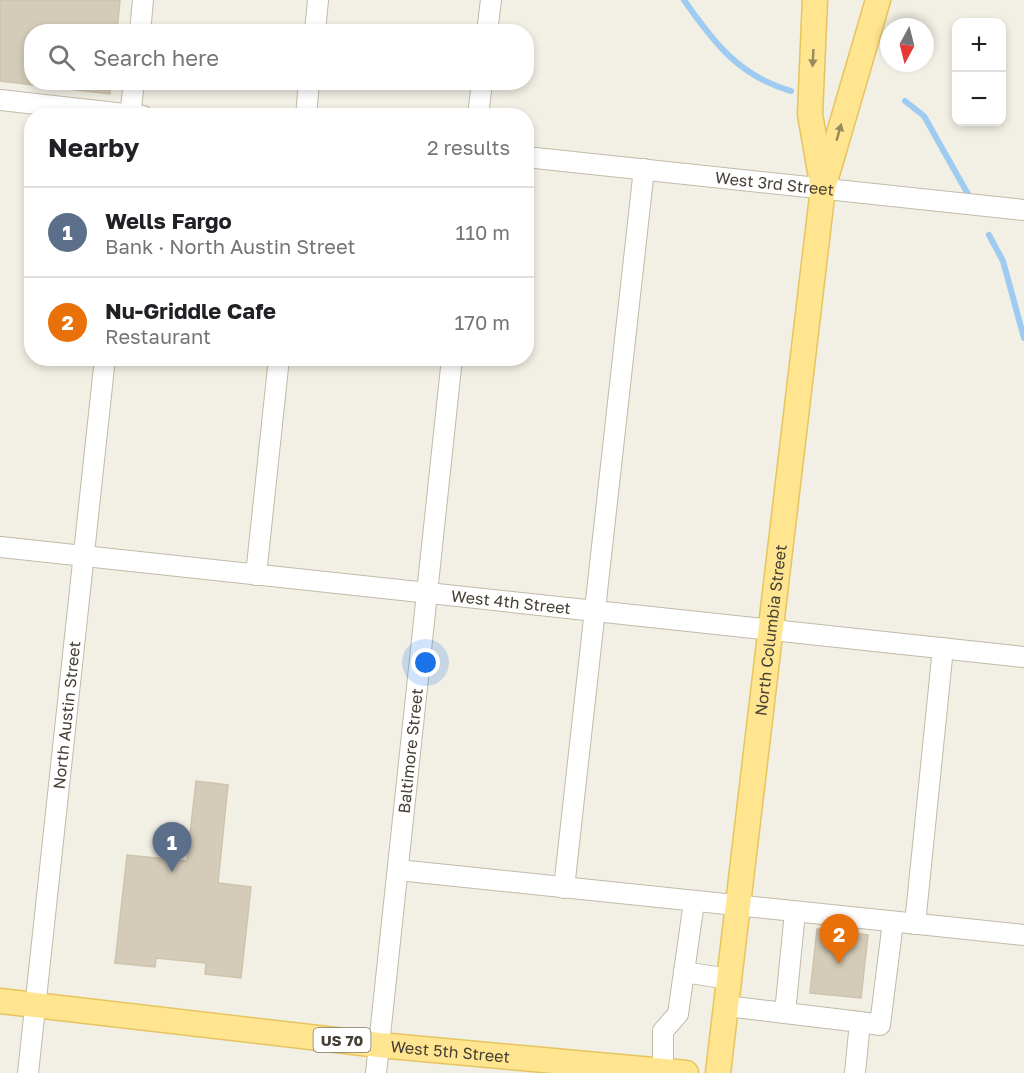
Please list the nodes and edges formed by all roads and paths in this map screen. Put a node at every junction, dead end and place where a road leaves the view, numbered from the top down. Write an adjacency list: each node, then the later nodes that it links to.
1 (143, 0): 6 (street)
2 (318, 0): 7 (street)
3 (490, 0): 8 (street)
4 (815, 0): 19 (main road, North Columbia Street, one-way to 19)
5 (878, 0): 19 (main road, North Columbia Street, one-way to 5)
6 (141, 24)
7 (316, 24)
8 (488, 24)
9 (134, 90): 14 (street)
10 (308, 90): 15 (street)
11 (481, 90): 16 (street)
12 (0, 100): 13 (street)
13 (72, 108)
14 (135, 108)
15 (307, 108)
16 (479, 108)
17 (534, 158): 18 (street, West 3rd Street)
18 (644, 169): 19 (street, West 3rd Street); 28 (street)
19 (823, 188): 20 (street, West 3rd Street); 29 (main road, North Columbia Street)
20 (1024, 210)
21 (104, 366): 25 (street, North Austin Street)
22 (278, 366): 26 (street)
23 (451, 366): 27 (street, Baltimore Street)
24 (0, 547): 25 (street, West 4th Street)
25 (84, 556): 26 (street, West 4th Street); 43 (street, North Austin Street)
26 (256, 575): 27 (street, West 4th Street)
27 (427, 593): 28 (street, West 4th Street); 32 (street, Baltimore Street)
28 (595, 611): 29 (street, West 4th Street); 33 (street)
29 (771, 630): 30 (street, West 4th Street); 35 (main road, North Columbia Street)
30 (943, 648): 31 (street, West 4th Street); 38 (street)
31 (1024, 657)
32 (398, 870): 33 (street); 47 (street, Baltimore Street)
33 (564, 888): 34 (street)
34 (694, 902): 35 (street); 40 (street)
35 (738, 907): 36 (street); 41 (main road, North Columbia Street)
36 (795, 912): 37 (street); 45 (street)
37 (893, 922): 38 (street); 46 (street)
38 (915, 924): 39 (street)
39 (1024, 935)
40 (684, 972): 41 (street); 48 (street)
41 (729, 979): 44 (main road, North Columbia Street)
42 (0, 1001): 43 (main road, West 5th Street / US 70)
43 (36, 1004): 47 (main road, West 5th Street / US 70); 49 (street, North Austin Street)
44 (726, 1006): 45 (street); 51 (main road, North Columbia Street)
45 (785, 1014): 46 (street)
46 (860, 1022): 52 (street)
47 (379, 1044): 48 (main road, West 5th Street / US 70); 50 (street, Baltimore Street)
48 (674, 1072)
49 (28, 1073)
50 (376, 1073)
51 (718, 1073)
52 (855, 1073)

